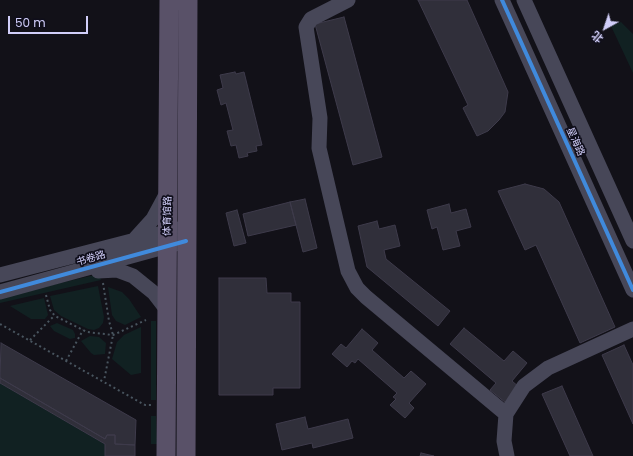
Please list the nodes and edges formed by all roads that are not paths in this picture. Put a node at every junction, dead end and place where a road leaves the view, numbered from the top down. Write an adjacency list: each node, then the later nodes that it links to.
1 (170, 0): 6 (main road, 体育馆路)
2 (188, 0): 7 (main road, 体育馆路)
3 (348, 0): 17 (street)
4 (502, 0): 13 (street, 星海路)
5 (524, 0): 10 (street, 星海路)
6 (168, 190): 8 (main road, 体育馆路); 9 (street)
7 (186, 234): 8 (street, 书卷路); 19 (main road, 体育馆路)
8 (167, 239): 9 (street, 书卷路); 11 (street, 书卷路); 15 (main road, 体育馆路)
9 (134, 240): 12 (street, 书卷路)
10 (633, 241)
11 (81, 270): 14 (street, 书卷路); 15 (street)
12 (0, 275)
13 (633, 290)
14 (0, 292)
15 (167, 310): 18 (main road, 体育馆路)
16 (633, 329): 17 (street)
17 (506, 414): 20 (street)
18 (166, 456)
19 (186, 456)
20 (507, 456)

